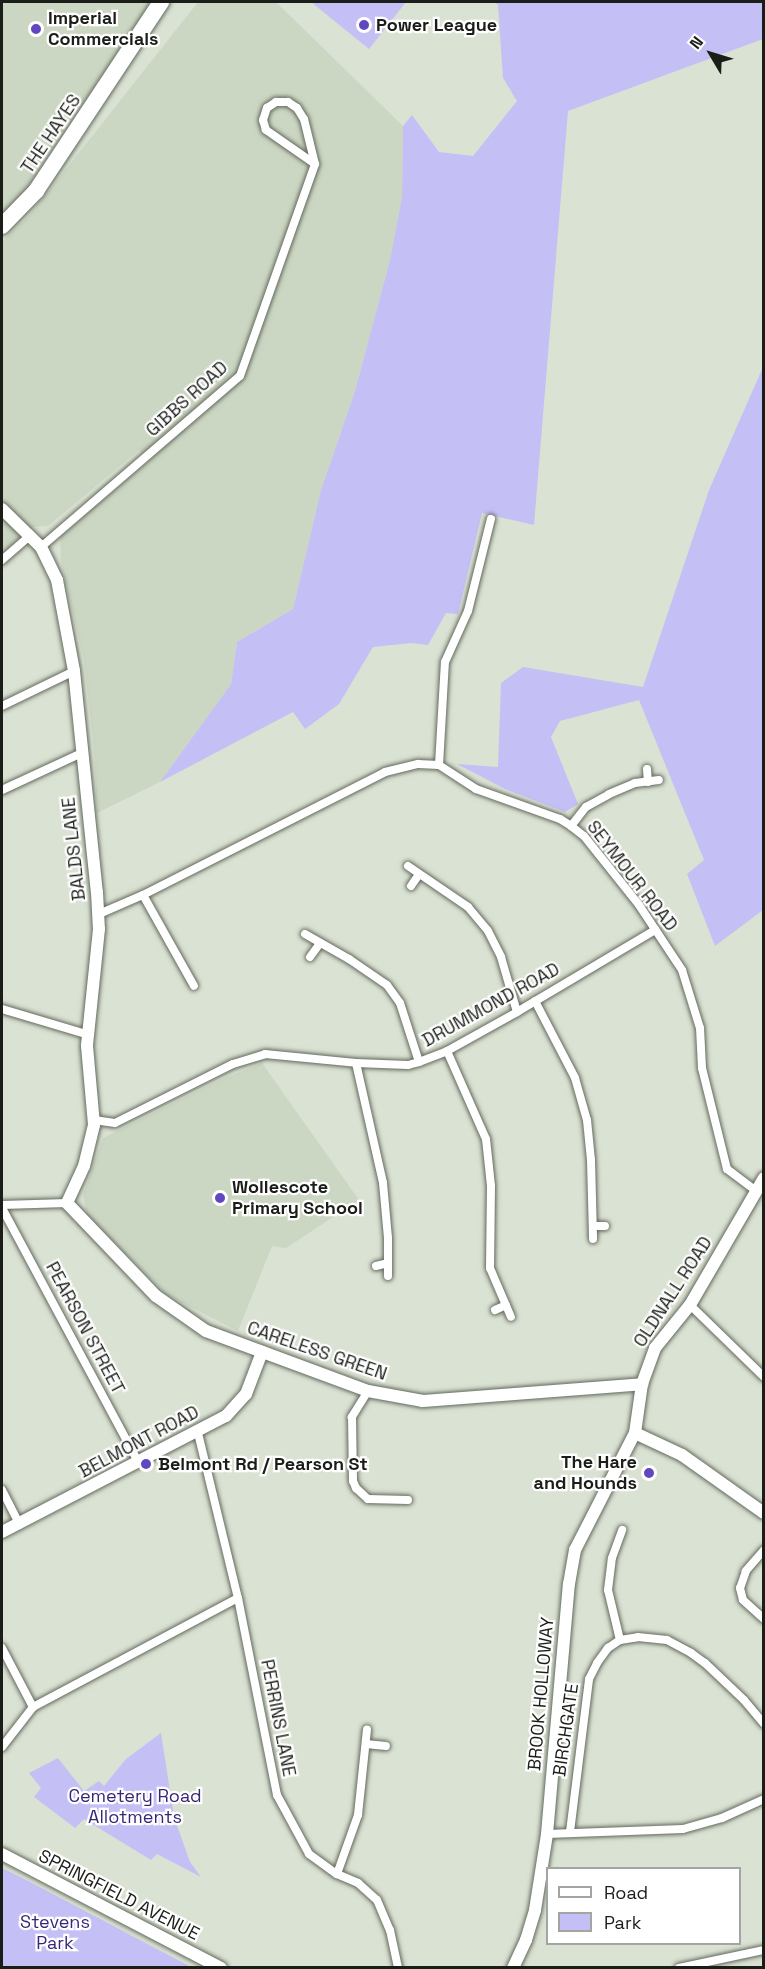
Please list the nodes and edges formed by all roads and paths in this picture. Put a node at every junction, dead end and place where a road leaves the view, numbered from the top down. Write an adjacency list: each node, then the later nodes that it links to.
1 (161, 2): 3 (highway, THE HAYES)
2 (315, 164): 2 (street); 7 (street, GIBBS ROAD)
3 (2, 226)
4 (2, 509): 6 (street, BALDS LANE)
5 (491, 519): 12 (street)
6 (31, 535): 7 (street, BALDS LANE); 8 (street)
7 (41, 547): 9 (street, BALDS LANE)
8 (2, 560)
9 (74, 671): 10 (street); 11 (street, BALDS LANE)
10 (2, 706)
11 (84, 752): 16 (street); 22 (street, BALDS LANE)
12 (439, 765): 17 (street, SEYMOUR ROAD); 21 (street)
13 (646, 770): 15 (street)
14 (659, 780): 15 (street)
15 (648, 782): 17 (street)
16 (2, 790)
17 (571, 826): 23 (street, SEYMOUR ROAD)
18 (408, 866): 19 (street)
19 (419, 874): 20 (street); 30 (street)
20 (411, 886)
21 (143, 895): 22 (street); 27 (street)
22 (99, 914): 31 (street, BALDS LANE)
23 (655, 930): 28 (street, DRUMMOND ROAD); 37 (street, SEYMOUR ROAD)
24 (305, 934): 25 (street)
25 (320, 943): 26 (street); 33 (street)
26 (310, 957)
27 (194, 986)
28 (535, 1001): 30 (street, DRUMMOND ROAD); 40 (street)
29 (2, 1009): 31 (street)
30 (517, 1012): 32 (street, DRUMMOND ROAD)
31 (89, 1035): 35 (street, BALDS LANE)
32 (447, 1051): 33 (street, DRUMMOND ROAD); 46 (street)
33 (419, 1062): 34 (street, DRUMMOND ROAD)
34 (356, 1063): 35 (street, DRUMMOND ROAD); 43 (street)
35 (94, 1120): 38 (street, BALDS LANE)
36 (764, 1178): 37 (street, OLDNALL ROAD)
37 (756, 1191): 47 (street, OLDNALL ROAD)
38 (67, 1203): 39 (street); 50 (street, CARELESS GREEN)
39 (2, 1207): 56 (street, PEARSON STREET)
40 (594, 1226): 41 (street); 42 (street)
41 (605, 1227)
42 (593, 1239)
43 (388, 1263): 44 (street); 45 (street)
44 (376, 1266)
45 (388, 1276)
46 (506, 1305): 48 (street); 49 (street)
47 (690, 1305): 51 (street); 52 (street, OLDNALL ROAD)
48 (495, 1311)
49 (511, 1317)
50 (262, 1352): 53 (street, CARELESS GREEN); 54 (street, BELMONT ROAD)
51 (764, 1377)
52 (642, 1384): 53 (street, CARELESS GREEN); 55 (street, OLDNALL ROAD)
53 (368, 1391): 58 (street)
54 (198, 1432): 56 (street, BELMONT ROAD); 64 (street, PERRINS LANE)
55 (635, 1433): 59 (street); 76 (street, BROOK HOLLOWAY)
56 (139, 1463): 60 (street, BELMONT ROAD)
57 (2, 1490): 60 (street)
58 (408, 1500)
59 (764, 1512)
60 (20, 1525): 62 (street, BELMONT ROAD)
61 (622, 1530): 66 (street)
62 (2, 1532)
63 (764, 1550): 65 (street)
64 (238, 1598): 68 (street); 78 (street, PERRINS LANE)
65 (764, 1619)
66 (620, 1640): 69 (street); 75 (street, BIRCHGATE)
67 (2, 1648): 68 (street)
68 (33, 1707): 73 (street)
69 (764, 1724)
70 (367, 1729): 71 (street)
71 (366, 1744): 72 (street); 78 (street)
72 (386, 1746)
73 (2, 1747)
74 (764, 1799): 75 (street)
75 (570, 1833): 76 (street)
76 (547, 1834): 82 (street, BROOK HOLLOWAY)
77 (2, 1854): 80 (street, SPRINGFIELD AVENUE)
78 (337, 1874): 81 (street, PERRINS LANE)
79 (764, 1950): 83 (street)
80 (220, 1968)
81 (398, 1968)
82 (513, 1968)
83 (679, 1968)

